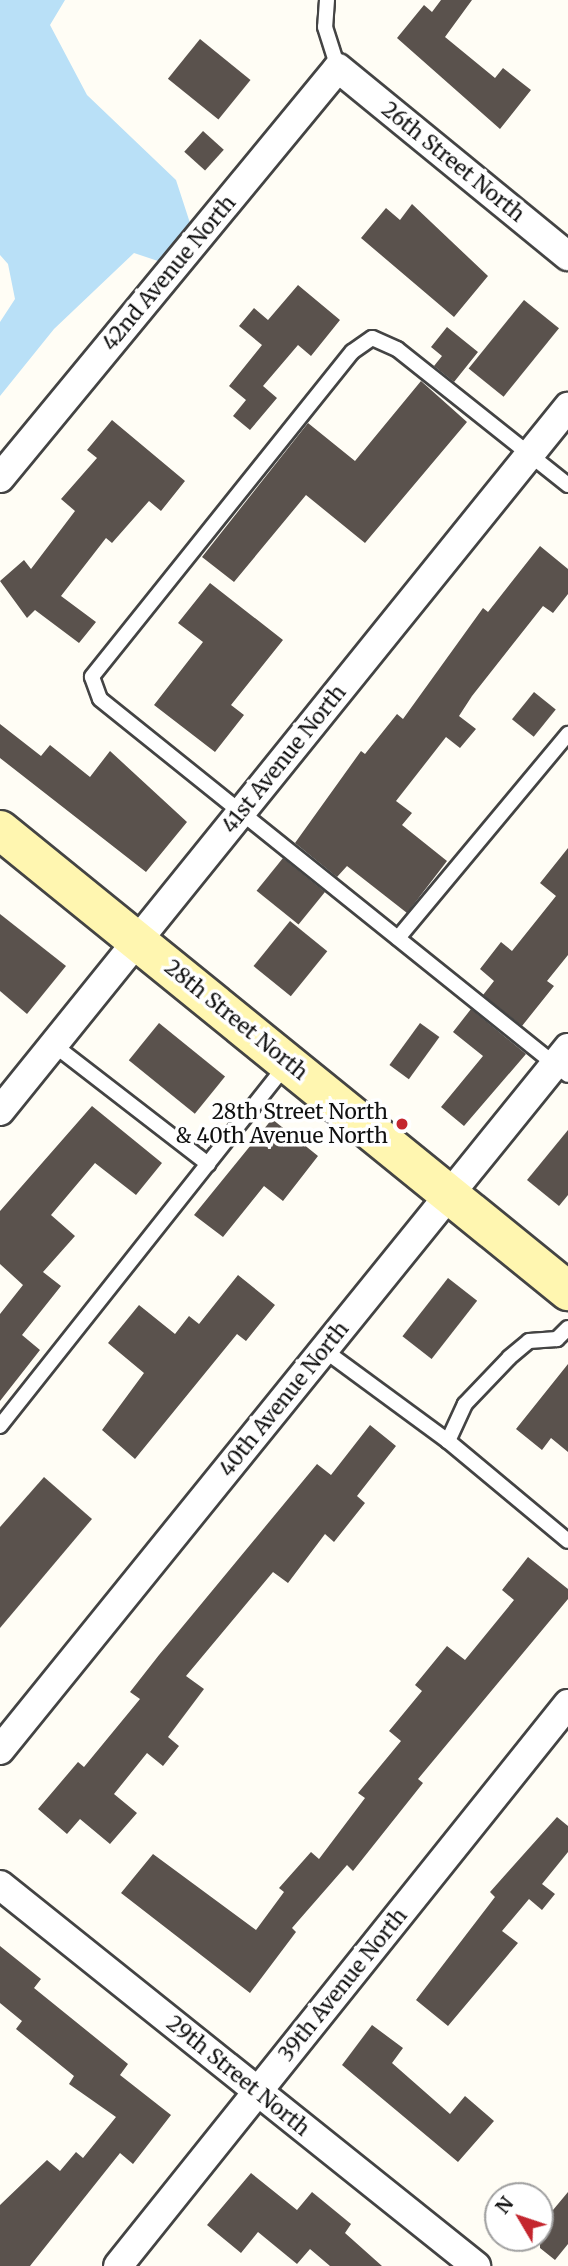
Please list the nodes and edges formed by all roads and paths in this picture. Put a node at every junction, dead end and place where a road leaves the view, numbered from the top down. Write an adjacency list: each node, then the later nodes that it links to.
1 (327, 0): 2 (lane)
2 (338, 68): 3 (street, 26th Street North); 6 (street, 42nd Avenue North)
3 (568, 256)
4 (568, 407): 5 (street, 41st Avenue North)
5 (530, 455): 7 (lane); 9 (street, 41st Avenue North); 9 (lane)
6 (0, 478)
7 (568, 485)
8 (568, 734): 11 (lane)
9 (242, 812): 11 (lane); 12 (street, 41st Avenue North)
10 (0, 830): 12 (street, 28th Street North)
11 (398, 938): 15 (lane)
12 (138, 940): 13 (street, 41st Avenue North); 14 (street, 28th Street North)
13 (54, 1045): 16 (street, 41st Avenue North); 17 (lane)
14 (288, 1063): 17 (lane); 18 (street, 28th Street North)
15 (564, 1063): 18 (street, 40th Avenue North)
16 (0, 1111)
17 (208, 1164): 22 (lane)
18 (450, 1194): 19 (street, 28th Street North); 21 (street, 40th Avenue North)
19 (568, 1291)
20 (568, 1328): 23 (lane)
21 (324, 1350): 23 (lane); 26 (street, 40th Avenue North)
22 (0, 1426)
23 (448, 1441): 24 (lane)
24 (568, 1541)
25 (568, 1704): 28 (street, 39th Avenue North)
26 (0, 1750)
27 (0, 1885): 28 (street, 29th Street North)
28 (258, 2092): 29 (street, 39th Avenue North); 30 (street, 29th Street North)
29 (118, 2266)
30 (476, 2266)

